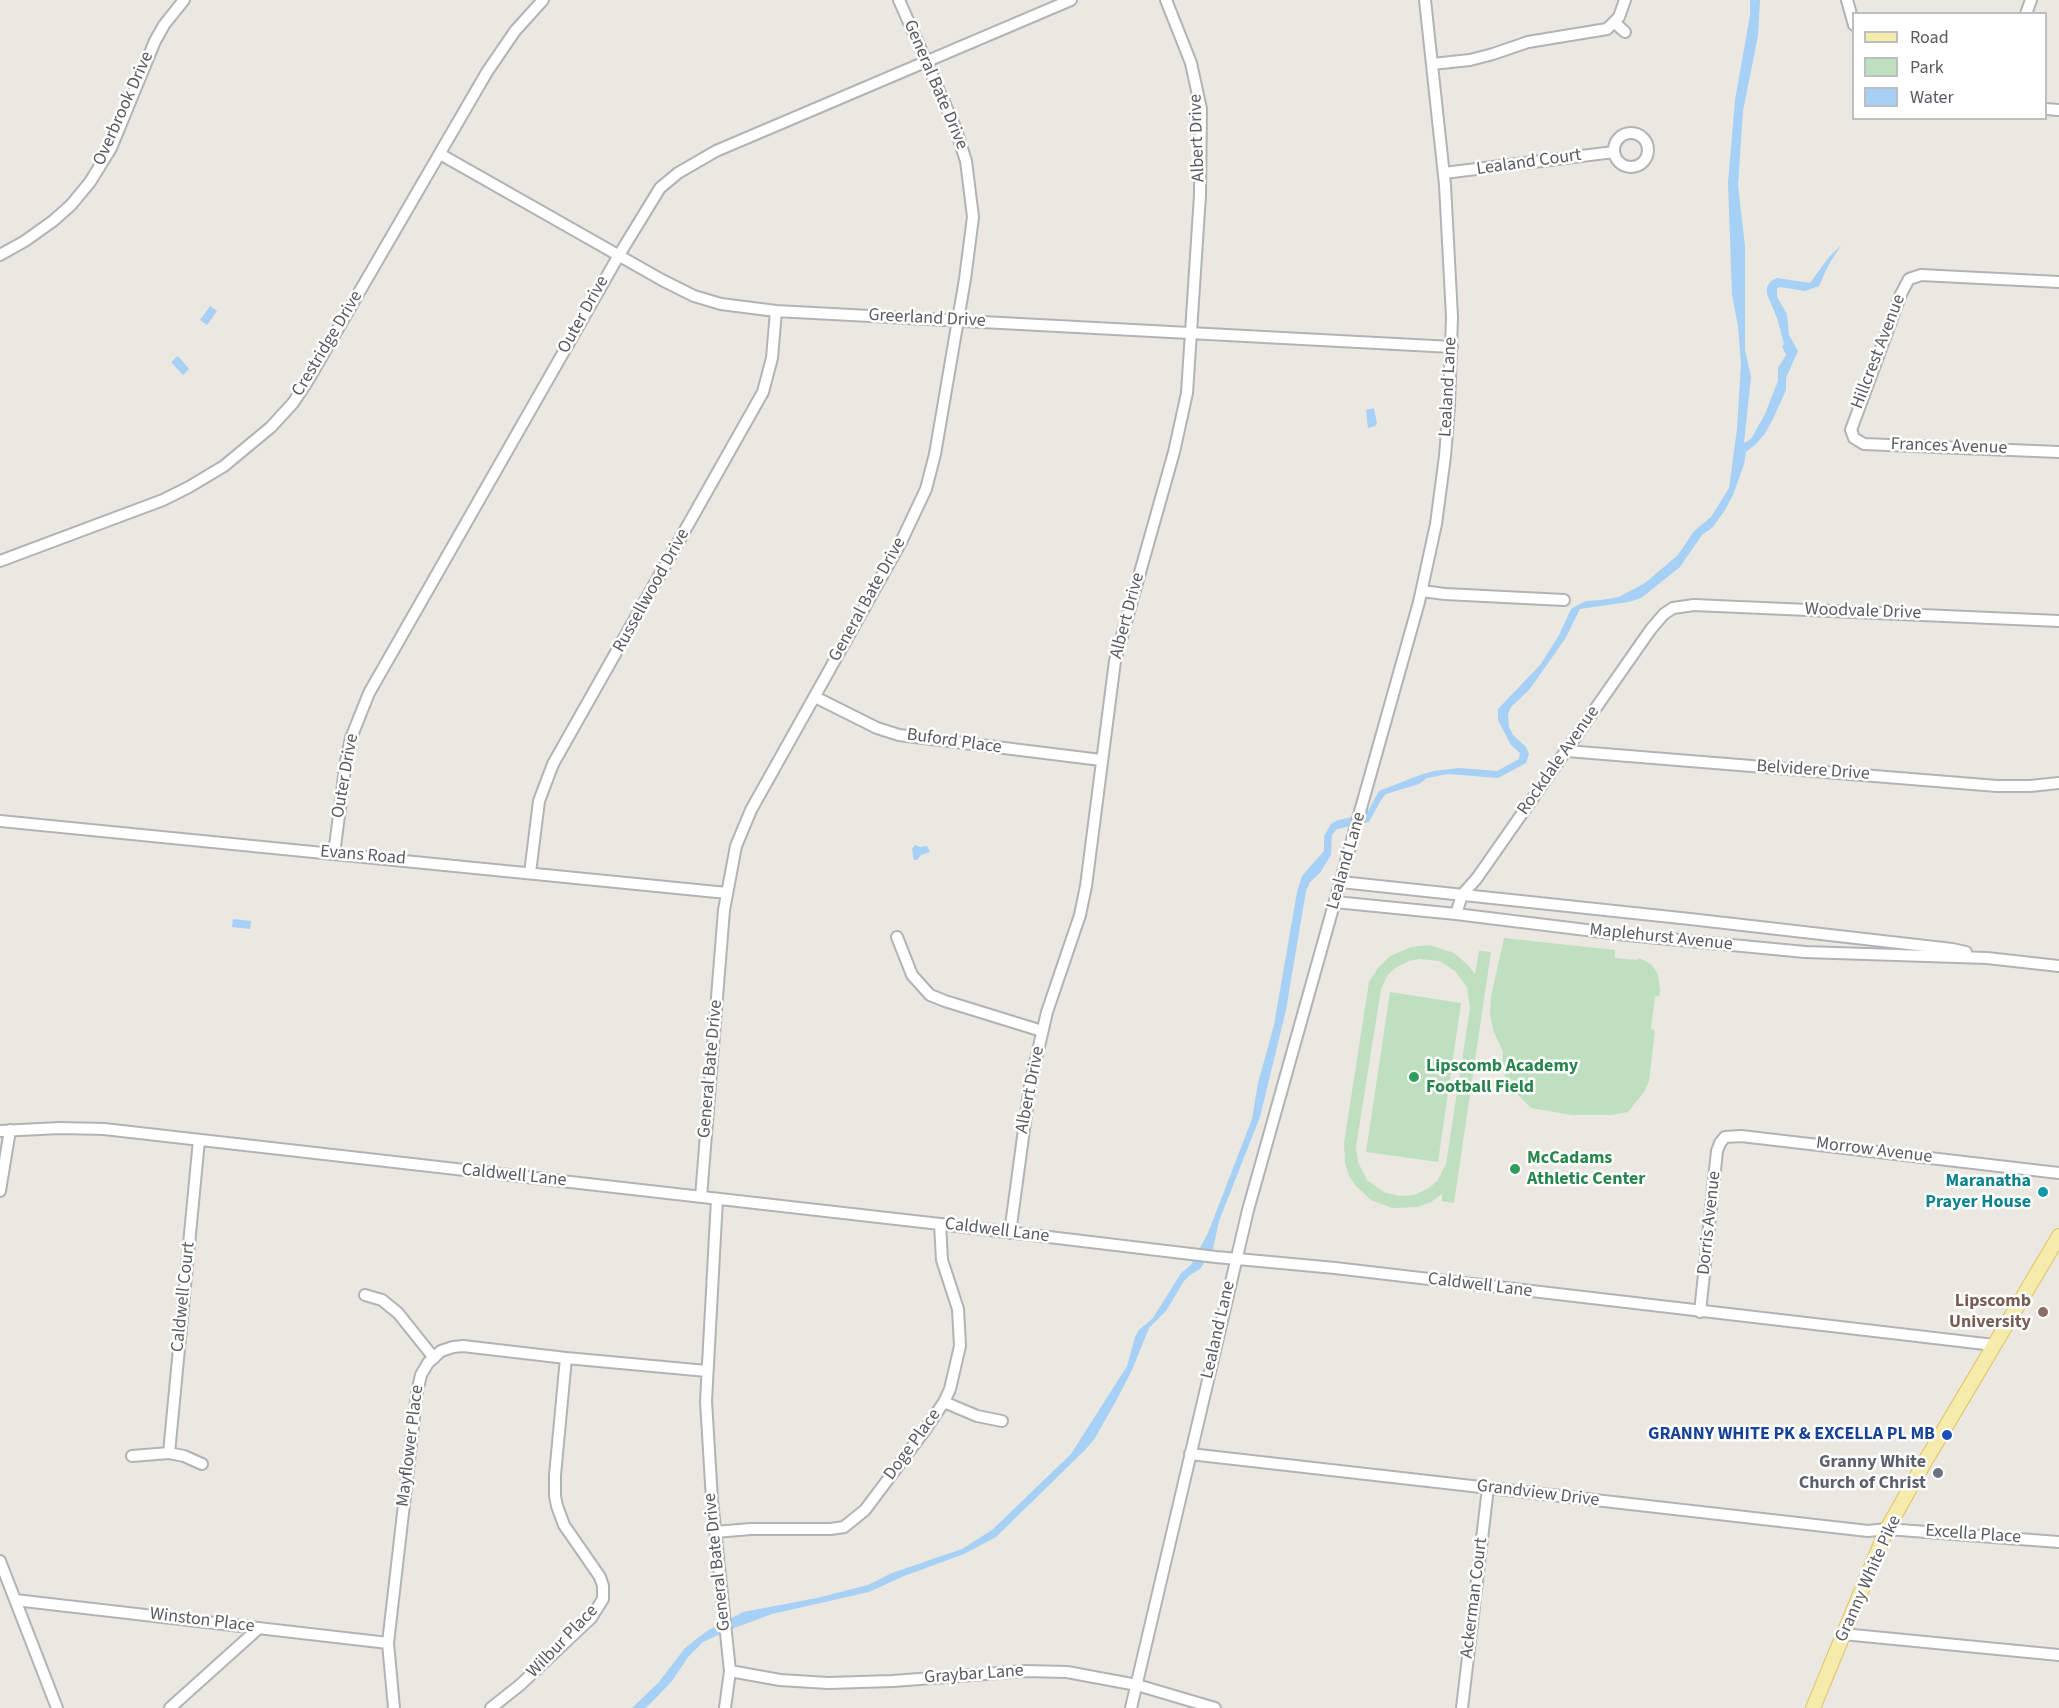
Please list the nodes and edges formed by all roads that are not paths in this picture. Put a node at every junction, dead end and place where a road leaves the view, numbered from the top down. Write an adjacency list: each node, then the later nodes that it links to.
1 (184, 0): 17 (street, Overbrook Drive)
2 (543, 0): 15 (street, Crestridge Drive)
3 (898, 0): 12 (street, General Bate Drive)
4 (1071, 0): 12 (street, Outer Drive)
5 (1166, 0): 22 (street, Albert Drive)
6 (1425, 0): 13 (street, Lealand Lane)
7 (1625, 0): 10 (street)
8 (1847, 0): 9 (street)
9 (1852, 18)
10 (1615, 23): 11 (street); 13 (street)
11 (1624, 32)
12 (927, 62): 18 (street, Outer Drive); 21 (street, General Bate Drive)
13 (1432, 64): 16 (street, Lealand Lane)
14 (1614, 152): 16 (street, Lealand Court)
15 (440, 154): 18 (street, Greerland Drive); 26 (street, Crestridge Drive)
16 (1443, 173): 23 (street, Lealand Lane)
17 (0, 255)
18 (619, 255): 20 (street, Greerland Drive); 36 (street, Outer Drive)
19 (2059, 282): 24 (street, Hillcrest Avenue)
20 (776, 311): 21 (street, Greerland Drive); 37 (street, Russellwood Drive)
21 (958, 321): 22 (street, Greerland Drive); 31 (street, General Bate Drive)
22 (1191, 333): 23 (street, Greerland Drive); 33 (street, Albert Drive)
23 (1452, 347): 27 (street, Lealand Lane)
24 (1851, 426): 25 (street, Frances Avenue)
25 (2059, 452)
26 (0, 561)
27 (1422, 591): 28 (street); 38 (street, Lealand Lane)
28 (1564, 600)
29 (1668, 611): 30 (street, Woodvale Drive); 32 (street, Rockdale Avenue)
30 (2059, 621)
31 (815, 698): 33 (street, Buford Place); 39 (street, General Bate Drive)
32 (1567, 751): 34 (street, Belvidere Drive); 40 (street, Rockdale Avenue)
33 (1101, 760): 46 (street, Albert Drive)
34 (2059, 783)
35 (0, 822): 36 (street, Evans Road)
36 (334, 854): 37 (street, Evans Road)
37 (530, 873): 39 (street, Evans Road)
38 (1341, 882): 40 (street, Maplehurst Avenue); 41 (street, Lealand Lane)
39 (727, 893): 52 (street, General Bate Drive)
40 (1462, 895): 42 (street, Rockdale Avenue); 44 (street, Maplehurst Avenue)
41 (1335, 902): 42 (street, Maplehurst Avenue); 57 (street, Lealand Lane)
42 (1456, 914): 44 (street, Maplehurst Avenue)
43 (897, 937): 46 (street)
44 (1987, 958): 45 (street, Maplehurst Avenue)
45 (2059, 966)
46 (1042, 1031): 55 (street, Albert Drive)
47 (5, 1131): 49 (street, Caldwell Lane); 51 (street)
48 (1725, 1137): 50 (street, Morrow Avenue); 59 (street, Dorris Avenue)
49 (200, 1140): 52 (street, Caldwell Lane); 66 (street, Caldwell Court)
50 (2059, 1173)
51 (0, 1191)
52 (701, 1197): 53 (street, Caldwell Lane)
53 (717, 1199): 54 (street, Caldwell Lane); 63 (street, General Bate Drive)
54 (940, 1224): 55 (street, Caldwell Lane); 64 (street, Doge Place)
55 (1011, 1233): 57 (street, Caldwell Lane)
56 (2059, 1236): 60 (main road, Granny White Pike)
57 (1236, 1259): 59 (street, Caldwell Lane); 67 (street, Lealand Lane)
58 (365, 1295): 61 (street)
59 (1700, 1312): 60 (street, Caldwell Lane)
60 (1994, 1345): 71 (main road, Granny White Pike)
61 (434, 1358): 62 (street); 78 (street, Mayflower Place)
62 (566, 1358): 63 (street); 85 (street, Wilbur Place)
63 (707, 1371): 72 (street, General Bate Drive)
64 (944, 1402): 65 (street); 72 (street, Doge Place)
65 (1002, 1421)
66 (169, 1453): 68 (street); 69 (street)
67 (1190, 1454): 70 (street, Grandview Drive); 81 (street, Lealand Lane)
68 (132, 1456)
69 (202, 1464)
70 (1488, 1488): 71 (street, Grandview Drive); 89 (street, Ackerman Court)
71 (1887, 1529): 73 (street, Excella Place); 77 (main road, Granny White Pike)
72 (715, 1533): 80 (street, General Bate Drive)
73 (2059, 1542)
74 (0, 1561): 75 (street)
75 (15, 1600): 76 (street, Winston Place); 82 (street)
76 (259, 1628): 78 (street, Winston Place); 83 (street)
77 (1843, 1634): 79 (street); 90 (main road, Granny White Pike)
78 (388, 1643): 84 (street, Mayflower Place)
79 (2059, 1655)
80 (730, 1671): 81 (street, Graybar Lane); 86 (street, General Bate Drive)
81 (1137, 1685): 87 (street, Lealand Lane); 88 (street, Graybar Lane)
82 (57, 1708)
83 (170, 1708)
84 (394, 1708)
85 (491, 1708)
86 (725, 1708)
87 (1131, 1708)
88 (1215, 1708)
89 (1462, 1708)
90 (1813, 1708)

